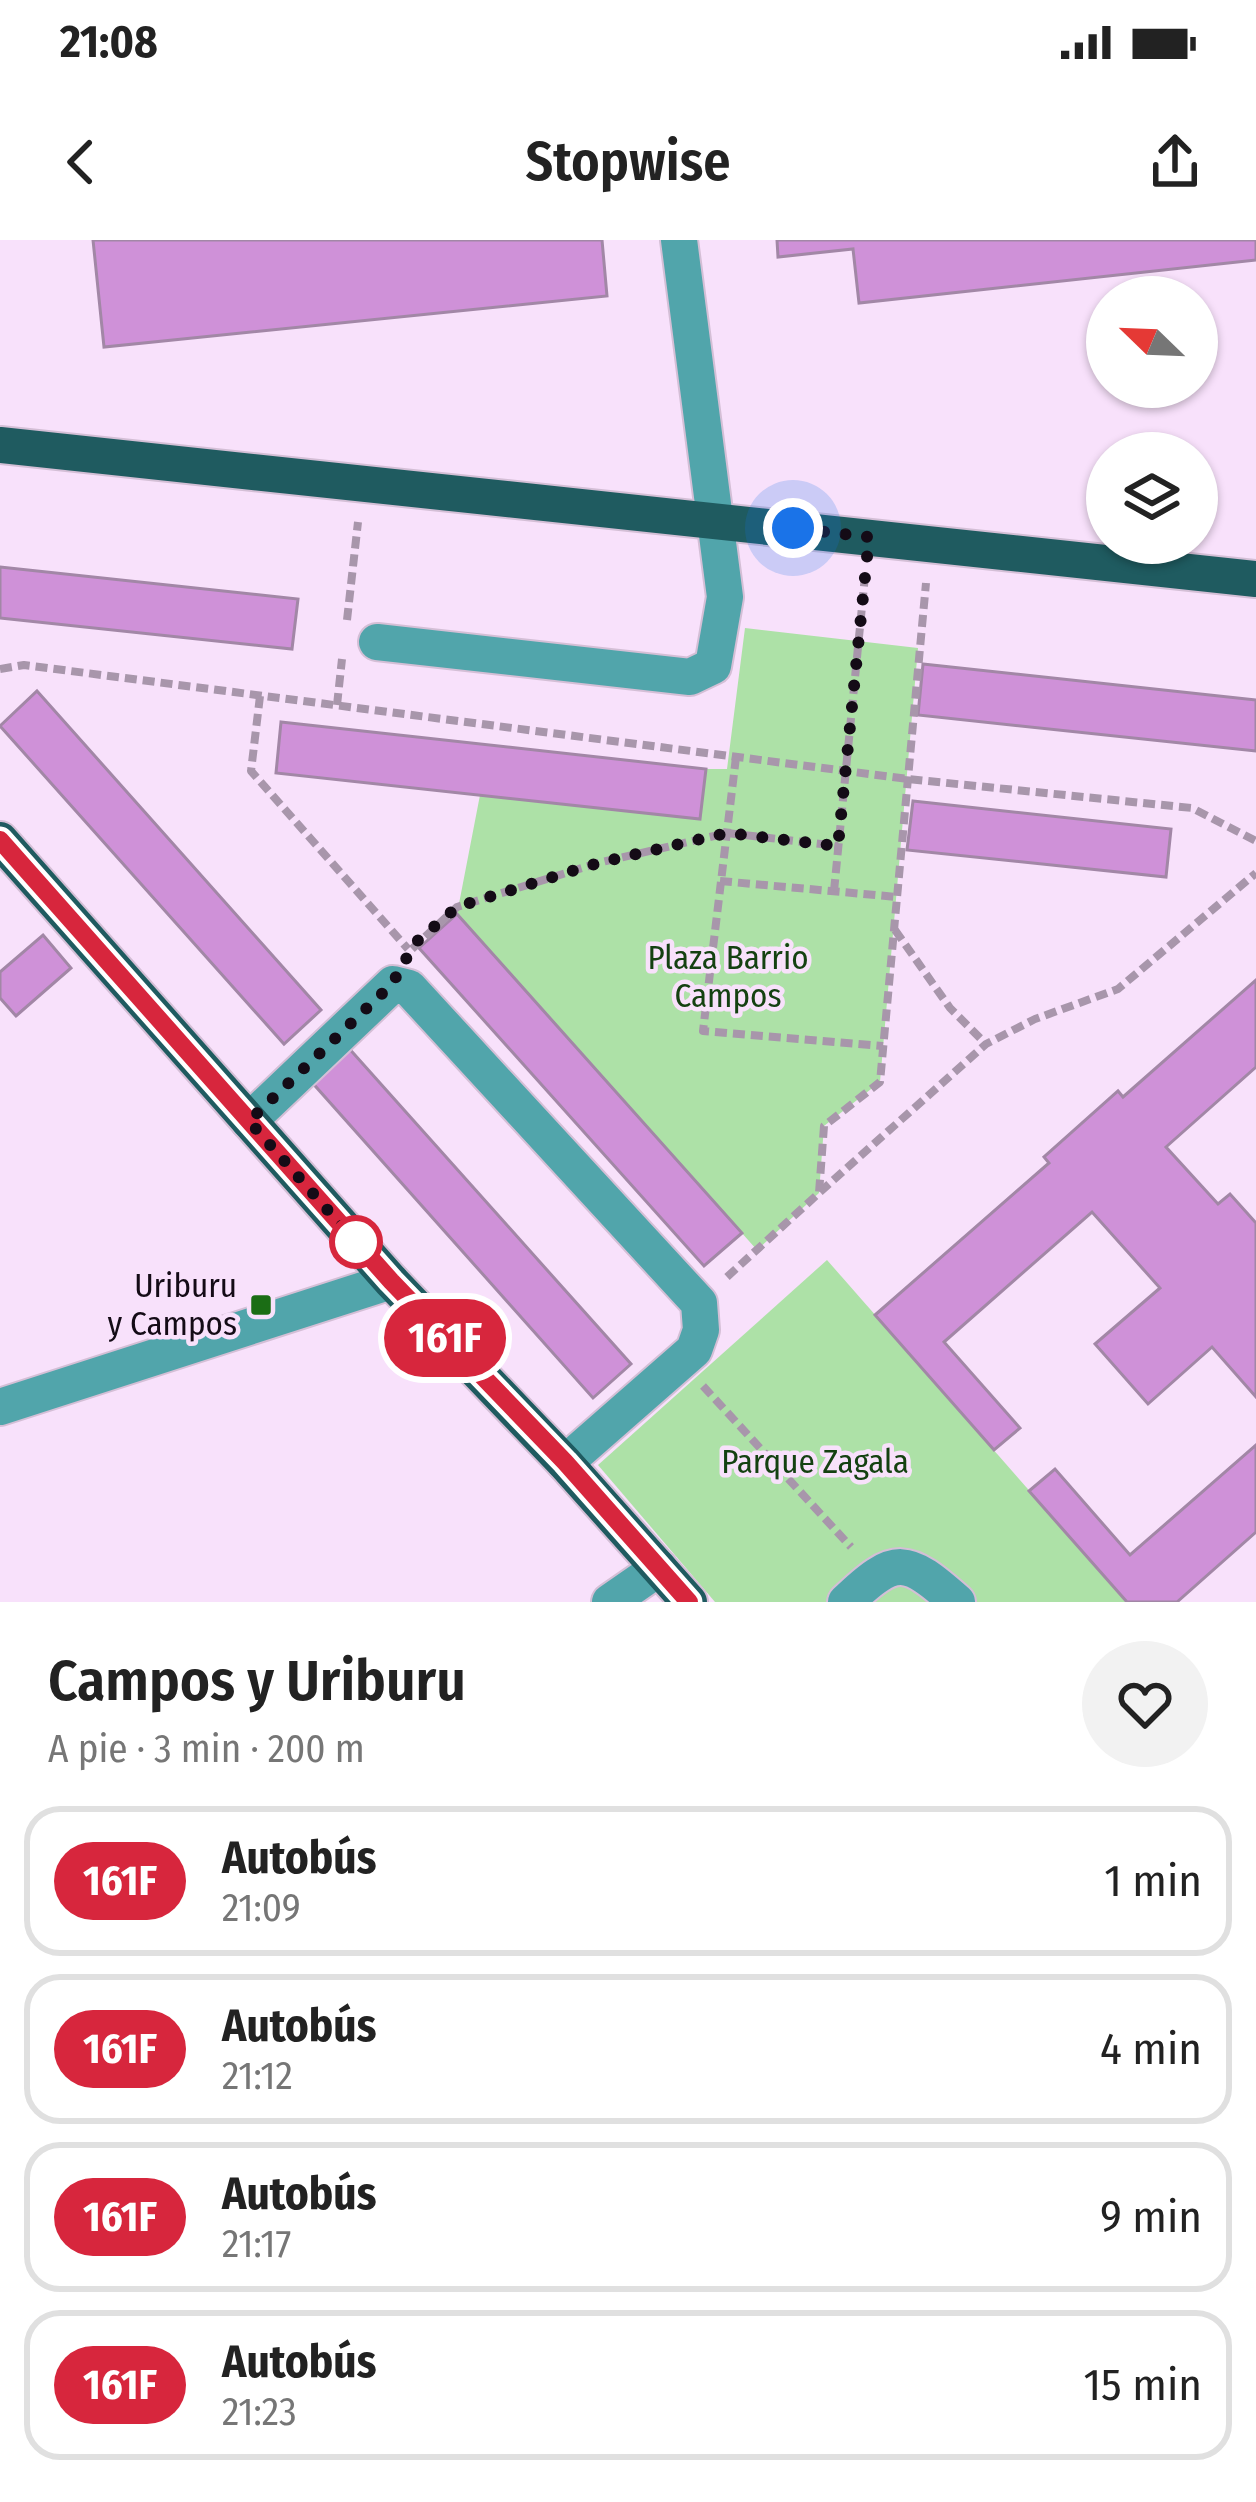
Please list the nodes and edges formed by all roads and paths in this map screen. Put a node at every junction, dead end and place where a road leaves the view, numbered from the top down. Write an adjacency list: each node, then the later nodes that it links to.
1 (679, 240): 4 (street)
2 (0, 446): 3 (main road)
3 (363, 483): 4 (main road); 10 (path)
4 (716, 520): 5 (main road); 8 (street)
5 (869, 537): 6 (main road); 12 (path)
6 (931, 543): 7 (main road); 13 (path)
7 (1256, 579)
8 (377, 643)
9 (0, 669): 10 (path)
10 (337, 705): 11 (path)
11 (736, 757): 12 (path); 14 (path)
12 (846, 771): 13 (path); 17 (path)
13 (908, 779): 16 (path); 21 (path)
14 (727, 833): 17 (path); 19 (path); 23 (path)
15 (0, 840): 26 (main road)
16 (1256, 841)
17 (838, 846): 20 (path)
18 (1256, 873): 24 (path)
19 (720, 880): 20 (path); 25 (path)
20 (834, 891): 21 (path)
21 (897, 897): 22 (path)
22 (894, 928): 24 (path); 25 (path)
23 (392, 984): 26 (street); 29 (street)
24 (986, 1044): 27 (path)
25 (884, 1046): 27 (path)
26 (249, 1121): 28 (main road)
27 (819, 1192): 29 (path)
28 (391, 1281): 31 (street); 32 (main road)
29 (699, 1303): 30 (street)
30 (680, 1362): 32 (street); 34 (path)
31 (0, 1407)
32 (565, 1462): 33 (main road)
33 (659, 1568): 35 (street); 36 (main road)
34 (877, 1575): 37 (street); 38 (street)
35 (610, 1602)
36 (688, 1602)
37 (846, 1602)
38 (957, 1602)

